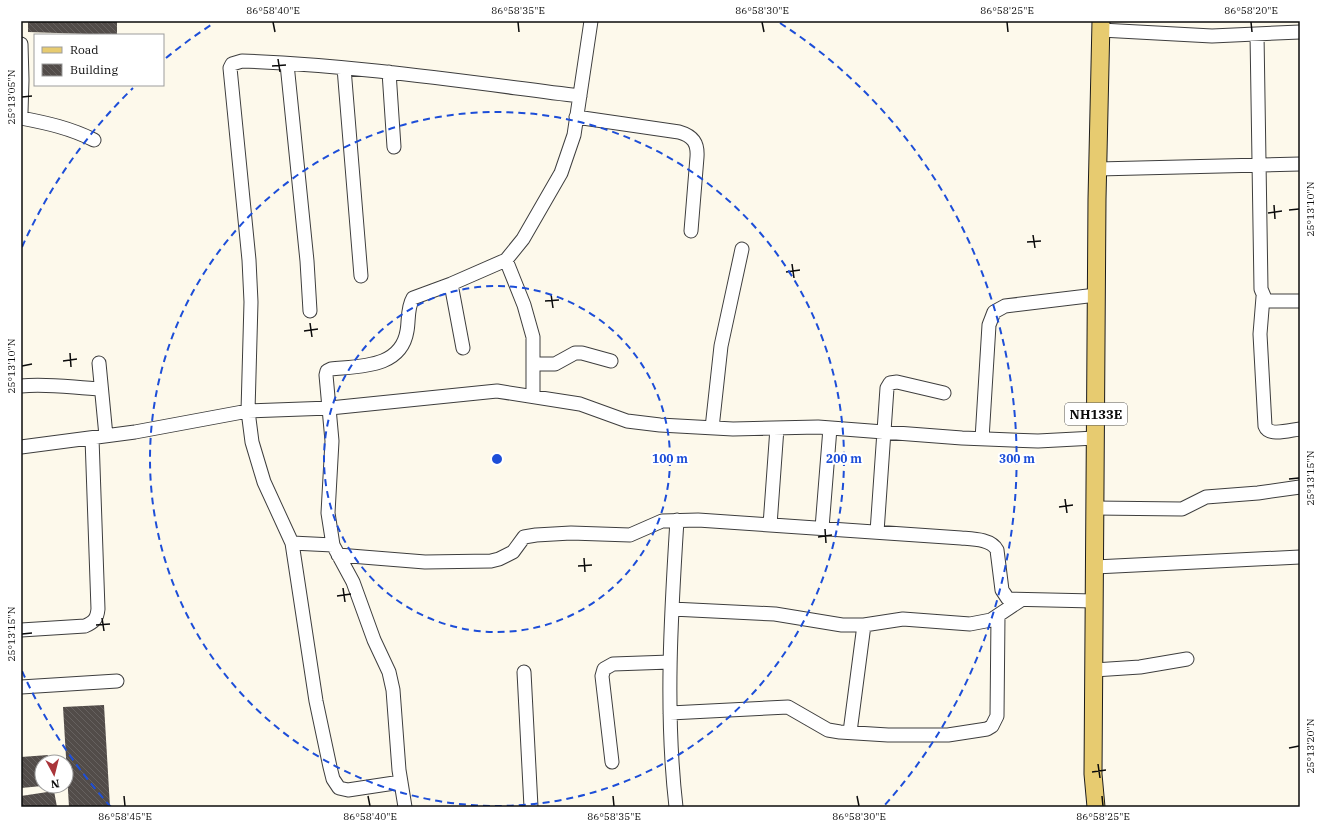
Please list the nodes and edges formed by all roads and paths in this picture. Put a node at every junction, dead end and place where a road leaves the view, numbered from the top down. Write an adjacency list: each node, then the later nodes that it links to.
1 (591, 21): 9 (street)
2 (1101, 25): 4 (street); 17 (main road, NH133E)
3 (1300, 32): 4 (street)
4 (1257, 34): 16 (street)
5 (21, 44): 10 (street)
6 (287, 64): 7 (street); 26 (street); 36 (street)
7 (344, 68): 8 (street); 21 (street)
8 (389, 72): 9 (street); 14 (street)
9 (580, 96): 11 (street)
10 (21, 112)
11 (576, 117): 18 (street); 20 (street)
12 (21, 118): 13 (street)
13 (94, 140)
14 (394, 147)
15 (1300, 164): 16 (street)
16 (1259, 165): 17 (street); 24 (street)
17 (1098, 168): 23 (main road, NH133E)
18 (691, 231)
19 (742, 249): 37 (street)
20 (506, 260): 22 (street); 30 (street)
21 (361, 276)
22 (451, 284): 27 (street); 35 (street)
23 (1096, 295): 44 (main road, NH133E); 45 (street)
24 (1263, 297): 25 (street); 40 (street)
25 (1300, 301)
26 (310, 310)
27 (463, 348)
28 (611, 361): 30 (street)
29 (99, 363): 32 (street)
30 (534, 364): 34 (street)
31 (21, 386): 32 (street)
32 (101, 389): 42 (street)
33 (944, 393): 41 (street)
34 (533, 396): 35 (street); 37 (street)
35 (330, 408): 36 (street); 54 (street)
36 (248, 411): 42 (street); 53 (street)
37 (712, 428): 38 (street)
38 (777, 428): 39 (street); 50 (street)
39 (830, 428): 41 (street); 51 (street)
40 (1300, 429)
41 (884, 432): 45 (street); 52 (street)
42 (106, 436): 43 (street)
43 (92, 438): 46 (street); 62 (street)
44 (1095, 438): 45 (street); 48 (main road, NH133E)
45 (982, 439)
46 (21, 447)
47 (1300, 487): 48 (street)
48 (1095, 508): 56 (main road, NH133E)
49 (677, 520): 50 (street); 54 (street); 59 (street)
50 (770, 525): 51 (street)
51 (822, 528): 52 (street)
52 (877, 532): 57 (street)
53 (292, 543): 54 (street); 72 (street)
54 (336, 550): 72 (street)
55 (1300, 557): 56 (street)
56 (1095, 567): 58 (main road, NH133E)
57 (1021, 600): 58 (street); 60 (street)
58 (1094, 601): 65 (main road, NH133E)
59 (672, 609): 61 (street); 64 (street)
60 (998, 616): 61 (street); 70 (street)
61 (864, 625): 70 (street)
62 (21, 630)
63 (1187, 659): 65 (street)
64 (670, 662): 69 (street); 71 (street)
65 (1094, 670): 76 (main road, NH133E)
66 (524, 672): 74 (street)
67 (117, 681): 68 (street)
68 (21, 687)
69 (670, 712): 70 (street); 75 (street)
70 (850, 732)
71 (612, 762)
72 (401, 782): 73 (street)
73 (405, 807)
74 (531, 807)
75 (676, 807)
76 (1096, 807)

